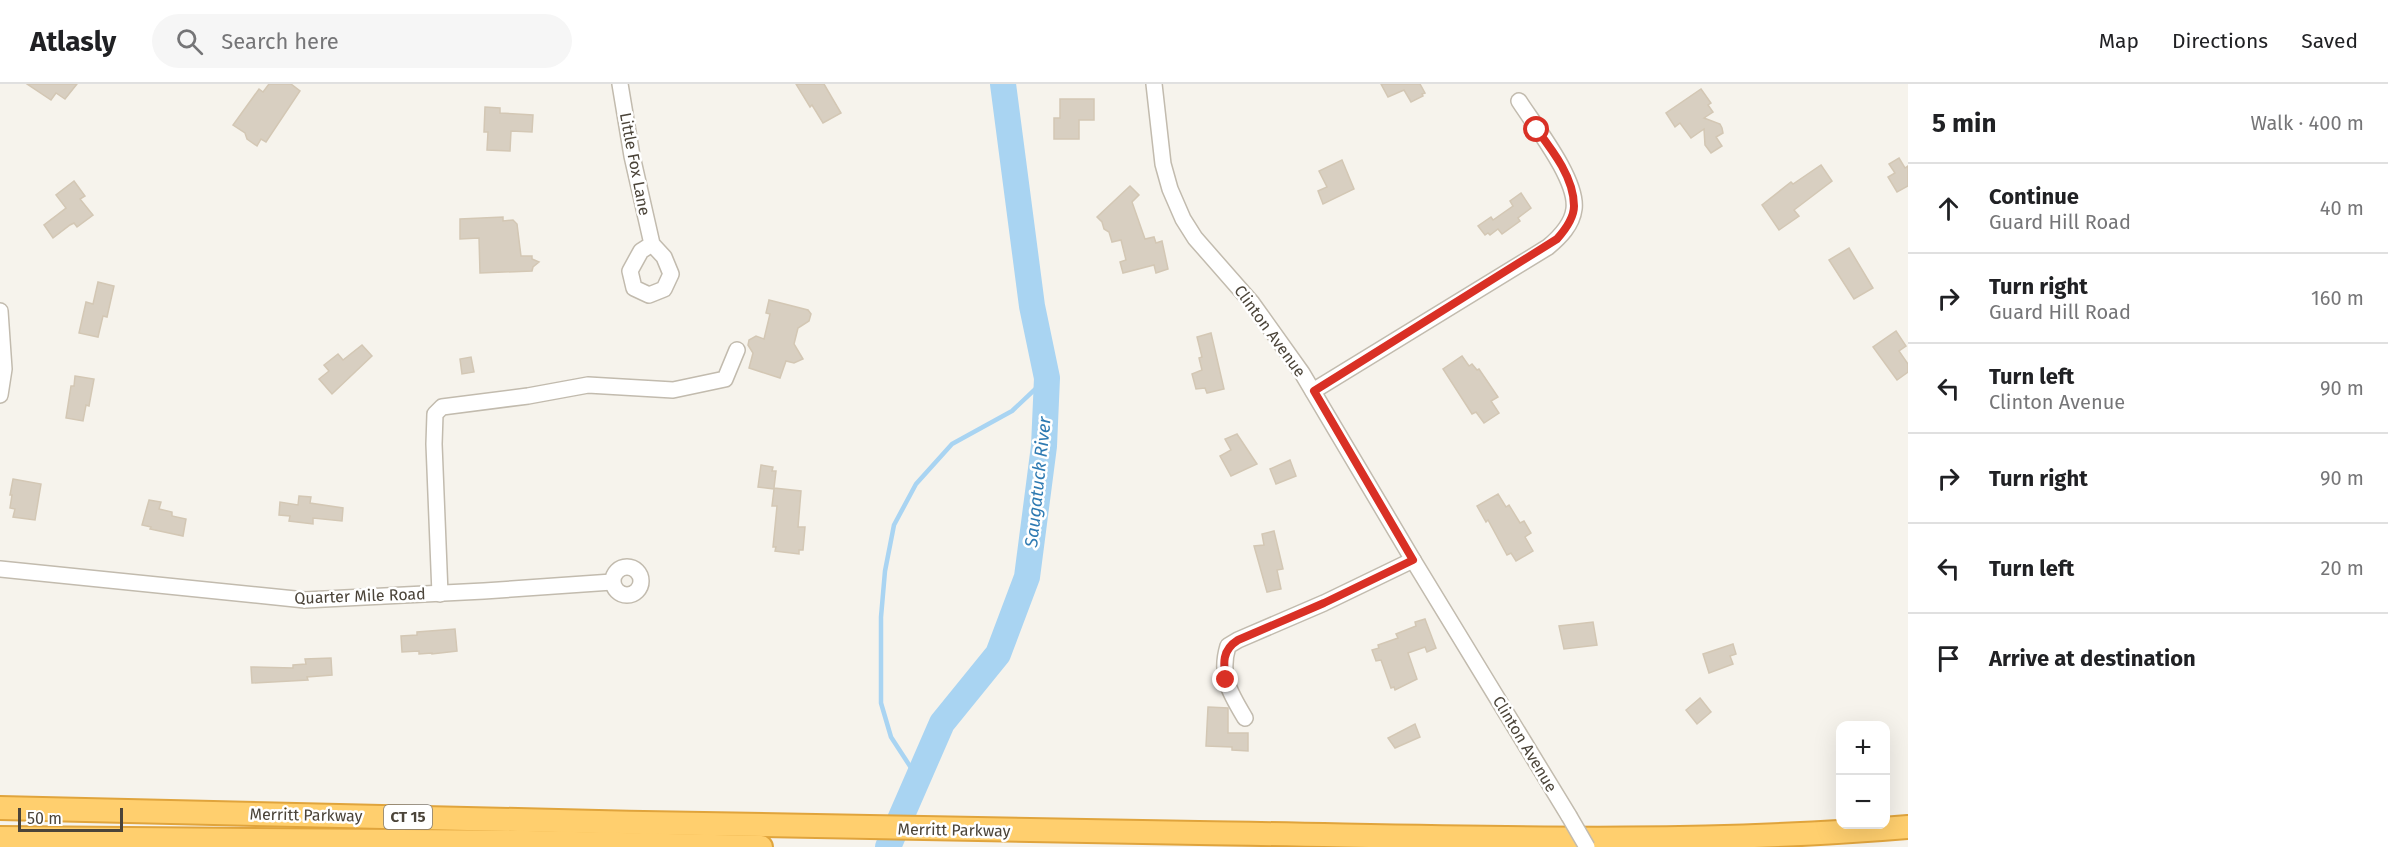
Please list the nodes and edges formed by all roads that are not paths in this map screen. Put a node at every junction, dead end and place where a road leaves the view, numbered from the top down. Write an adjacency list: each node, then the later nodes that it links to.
1 (620, 84): 4 (street, Little Fox Lane)
2 (1154, 84): 7 (street, Clinton Avenue)
3 (1519, 101): 7 (street)
4 (652, 244)
5 (0, 311): 8 (street)
6 (737, 350): 12 (street)
7 (1314, 391): 9 (street, Clinton Avenue)
8 (0, 395)
9 (1413, 560): 13 (street); 20 (street, Clinton Avenue, bridge)
10 (0, 569): 12 (street, Quarter Mile Road)
11 (612, 582): 12 (street, Quarter Mile Road)
12 (440, 594)
13 (1245, 718)
14 (0, 808): 15 (highway, Merritt Parkway / CT 15)
15 (1908, 827)
16 (0, 838): 17 (highway, Merritt Parkway / CT 15)
17 (251, 841): 18 (highway); 19 (highway, Merritt Parkway / CT 15)
18 (9, 847)
19 (761, 847)
20 (1587, 847)

